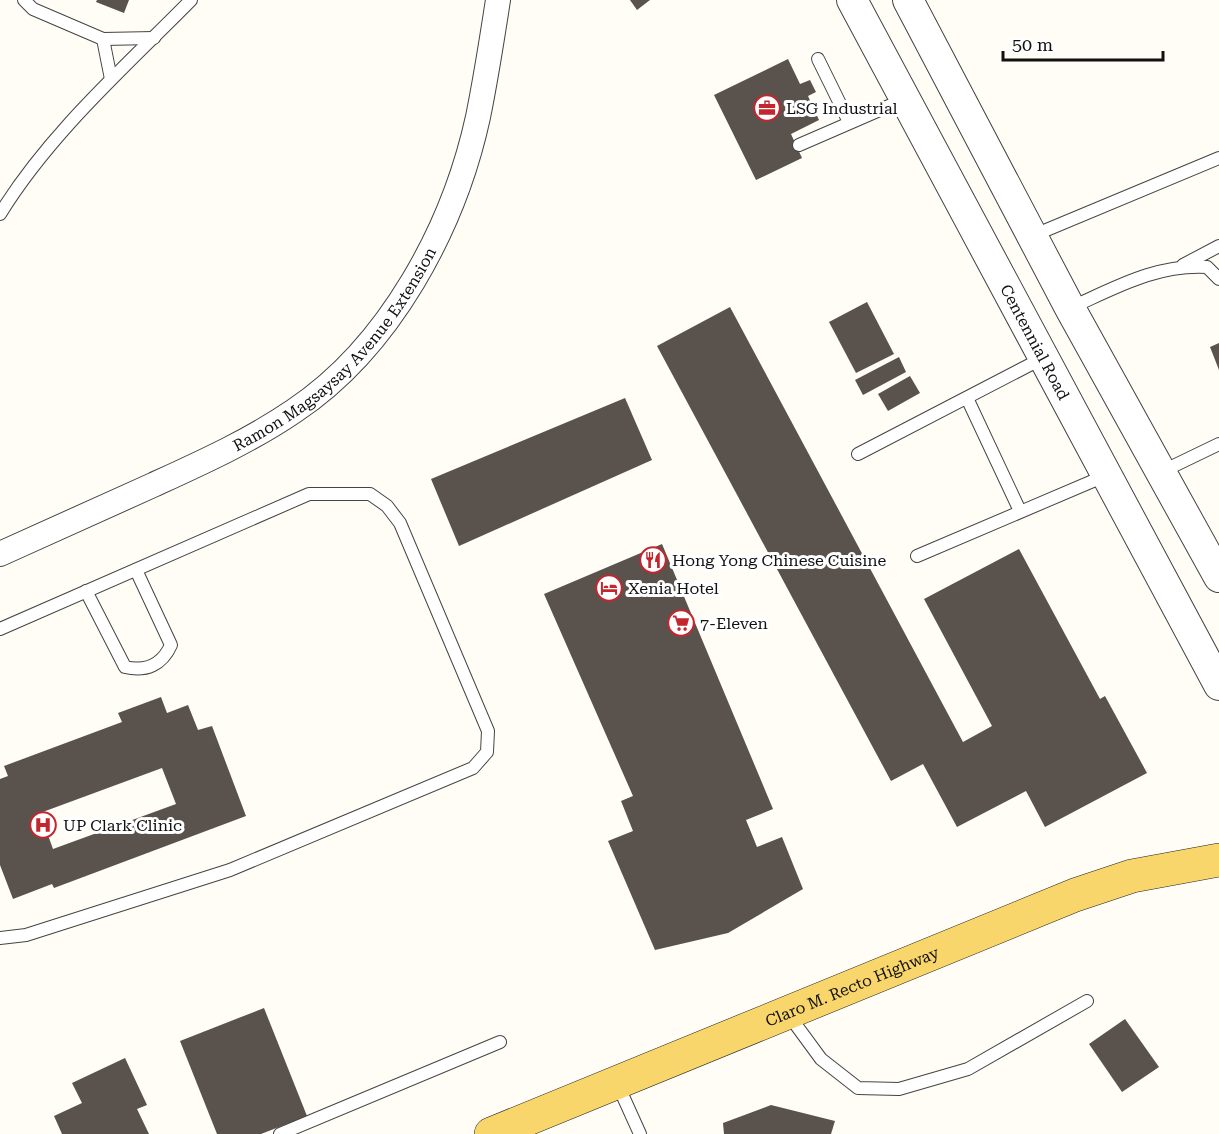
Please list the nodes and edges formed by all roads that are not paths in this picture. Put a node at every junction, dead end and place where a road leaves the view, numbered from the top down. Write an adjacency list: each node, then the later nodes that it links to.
1 (24, 0): 7 (lane)
2 (191, 0): 6 (lane)
3 (498, 0): 27 (street, Ramon Magsaysay Avenue Extension)
4 (852, 0): 10 (street, Centennial Road)
5 (908, 0): 15 (street)
6 (154, 38): 7 (lane); 9 (lane)
7 (103, 39): 9 (lane)
8 (818, 59): 11 (lane)
9 (111, 79): 14 (lane)
10 (906, 98): 11 (lane); 20 (street, Centennial Road)
11 (849, 122): 12 (lane)
12 (799, 145)
13 (1219, 158): 15 (lane)
14 (0, 214)
15 (1032, 236): 19 (street)
16 (1219, 246): 17 (lane)
17 (1182, 265): 18 (lane); 19 (lane)
18 (1219, 279)
19 (1070, 308): 24 (street)
20 (1043, 358): 21 (lane); 25 (street, Centennial Road)
21 (967, 398): 23 (lane); 26 (lane)
22 (1219, 444): 24 (lane)
23 (858, 454)
24 (1161, 472): 30 (street)
25 (1108, 475): 26 (lane); 33 (street, Centennial Road)
26 (1020, 511): 28 (lane)
27 (0, 554)
28 (917, 556)
29 (136, 570): 31 (lane); 31 (lane); 35 (lane)
30 (1219, 577)
31 (86, 591): 32 (lane)
32 (0, 629)
33 (1219, 685)
34 (1219, 860): 37 (main road, Claro M. Recto Highway)
35 (0, 938)
36 (1087, 1001): 37 (lane)
37 (787, 1013): 39 (main road, Claro M. Recto Highway)
38 (500, 1042): 40 (lane)
39 (617, 1082): 41 (main road, Claro M. Recto Highway); 42 (lane)
40 (280, 1134)
41 (490, 1134)
42 (640, 1134)

